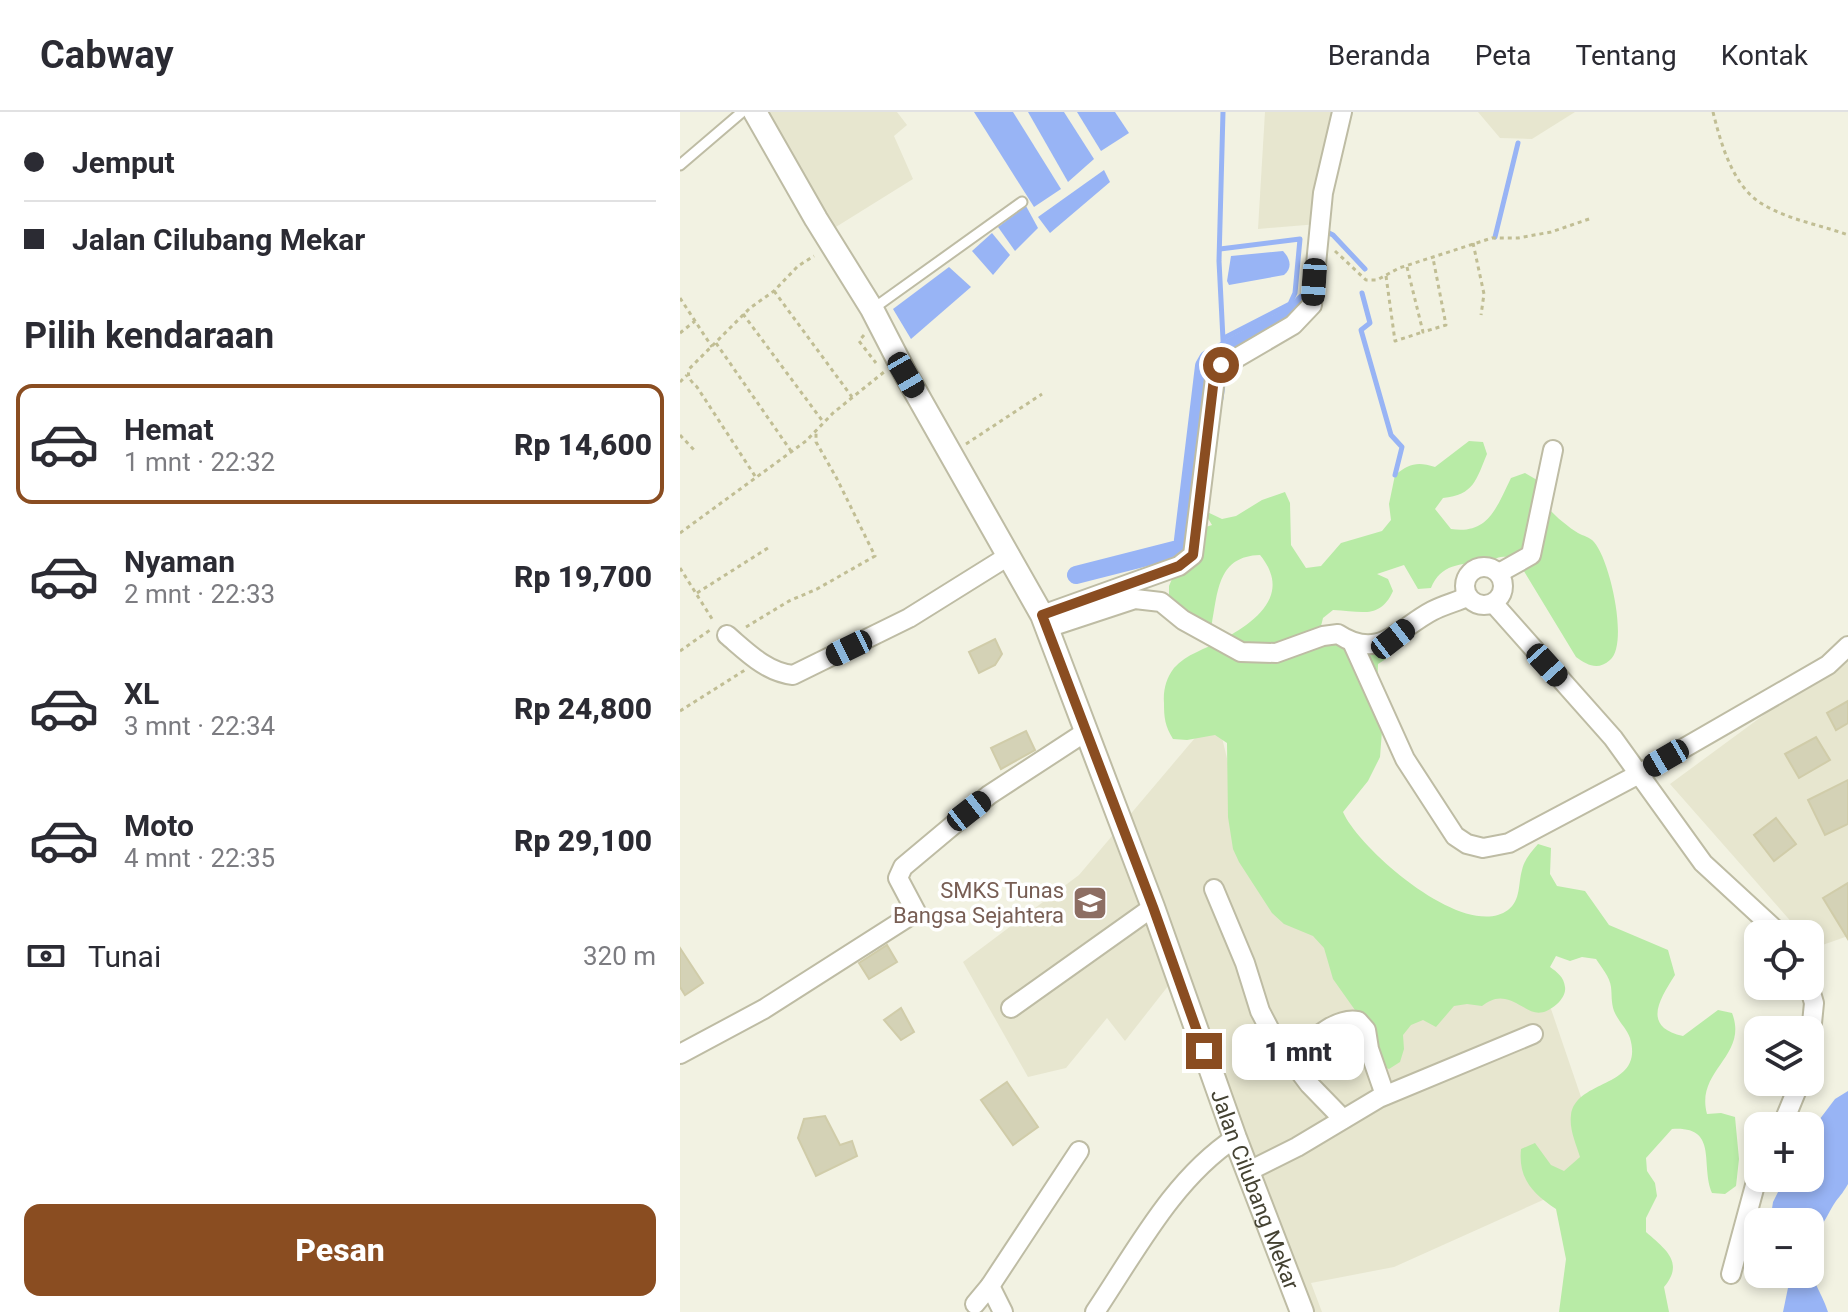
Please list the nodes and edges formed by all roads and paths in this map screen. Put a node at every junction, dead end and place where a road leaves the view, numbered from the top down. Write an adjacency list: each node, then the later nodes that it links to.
1 (742, 112): 5 (lane)
2 (755, 112): 17 (street, Jalan Cilubang Mekar)
3 (1342, 112): 44 (street)
4 (1713, 112): 8 (path)
5 (680, 165)
6 (1022, 202): 17 (lane)
7 (1592, 218): 9 (path)
8 (1848, 235)
9 (1473, 243): 12 (path); 19 (path)
10 (1332, 247): 14 (path)
11 (820, 254): 15 (path)
12 (1432, 256): 13 (path); 21 (path)
13 (1407, 267): 14 (path); 21 (path)
14 (1386, 276): 21 (path)
15 (774, 291): 18 (path); 27 (path)
16 (680, 300): 20 (path)
17 (868, 311): 27 (path); 34 (street, Jalan Cilubang Mekar)
18 (743, 314): 23 (path); 28 (path)
19 (1481, 315)
20 (695, 321): 22 (path); 23 (path)
21 (1423, 332)
22 (680, 333)
23 (714, 345): 24 (path); 33 (path)
24 (687, 375): 25 (path); 35 (path)
25 (680, 382)
26 (1042, 394): 34 (path)
27 (852, 397): 28 (path)
28 (824, 423): 29 (path)
29 (816, 431): 33 (path); 45 (path)
30 (680, 435): 32 (path)
31 (1553, 450): 40 (street)
32 (695, 451)
33 (791, 451): 35 (path)
34 (952, 453): 38 (street, Jalan Cilubang Mekar)
35 (755, 476): 36 (path)
36 (680, 533)
37 (771, 546): 41 (path)
38 (1010, 555): 44 (street, Jalan Cilubang Mekar); 49 (street)
39 (680, 568): 41 (path)
40 (1499, 573): 42 (street); 43 (street)
41 (697, 593): 48 (path)
42 (1467, 597): 43 (street); 46 (street)
43 (1494, 604): 52 (street)
44 (1044, 621): 46 (street); 51 (street, Jalan Cilubang Mekar)
45 (727, 635): 49 (street)
46 (1353, 644): 52 (street)
47 (1848, 646): 52 (street)
48 (680, 651)
49 (758, 662): 50 (path)
50 (680, 711)
51 (1087, 731): 54 (street, Jalan Cilubang Mekar); 58 (street)
52 (1639, 774): 55 (street)
53 (1214, 889): 59 (street)
54 (1153, 907): 56 (street); 62 (street, Jalan Cilubang Mekar)
55 (1765, 920)
56 (1011, 1008)
57 (1533, 1034): 60 (street)
58 (680, 1054)
59 (1289, 1060): 60 (street); 61 (street)
60 (1385, 1095): 61 (street)
61 (1343, 1119): 64 (street)
62 (1235, 1138): 64 (street, Jalan Cilubang Mekar); 70 (street)
63 (1079, 1151): 67 (street)
64 (1249, 1171): 71 (street, Jalan Cilubang Mekar)
65 (1753, 1192): 66 (street)
66 (1731, 1274)
67 (990, 1286): 68 (street); 69 (street)
68 (975, 1304)
69 (1003, 1312)
70 (1095, 1312)
71 (1302, 1312)

